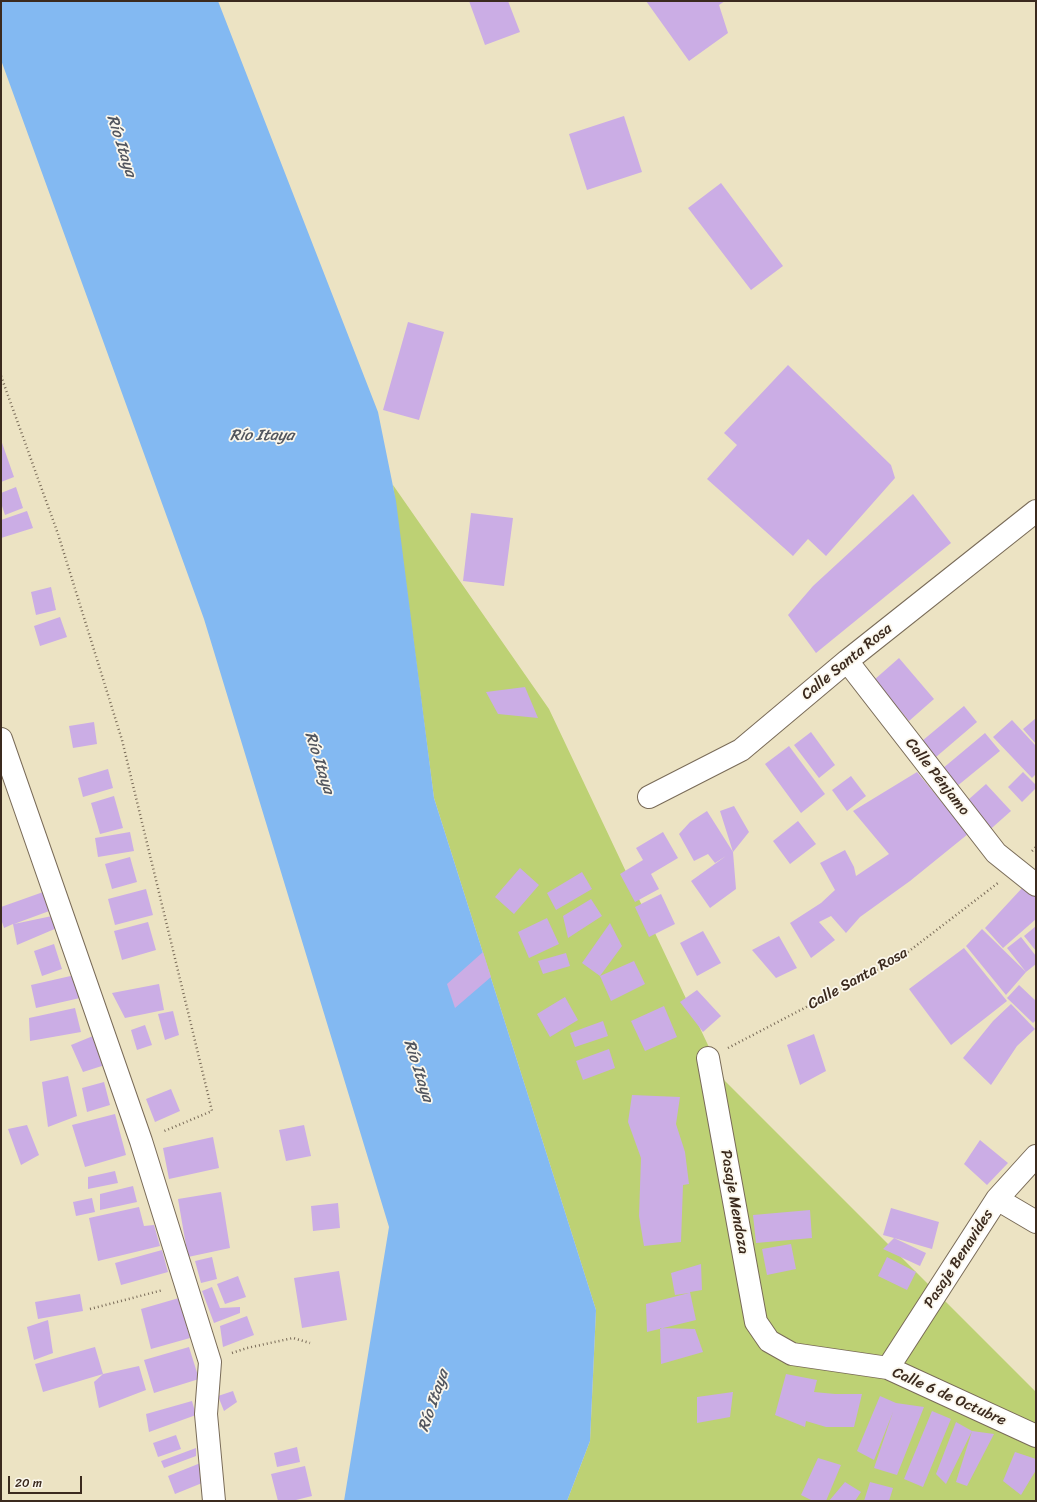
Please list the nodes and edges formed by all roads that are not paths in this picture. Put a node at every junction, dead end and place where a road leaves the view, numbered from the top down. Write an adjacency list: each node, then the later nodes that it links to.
1 (1036, 511): 2 (street, Calle Santa Rosa)
2 (847, 661): 4 (street, Calle Santa Rosa); 5 (street, Calle Pénjamo)
3 (1, 739): 13 (street)
4 (649, 797)
5 (1036, 885)
6 (708, 1058): 10 (street, Pasaje Mendoza)
7 (1036, 1156): 8 (street, Pasaje Benavides)
8 (998, 1199): 9 (street); 11 (street, Pasaje Benavides)
9 (1036, 1222)
10 (769, 1341): 11 (street, Calle 6 de Octubre)
11 (888, 1368): 12 (street, Calle 6 de Octubre)
12 (1036, 1436)
13 (214, 1501)

